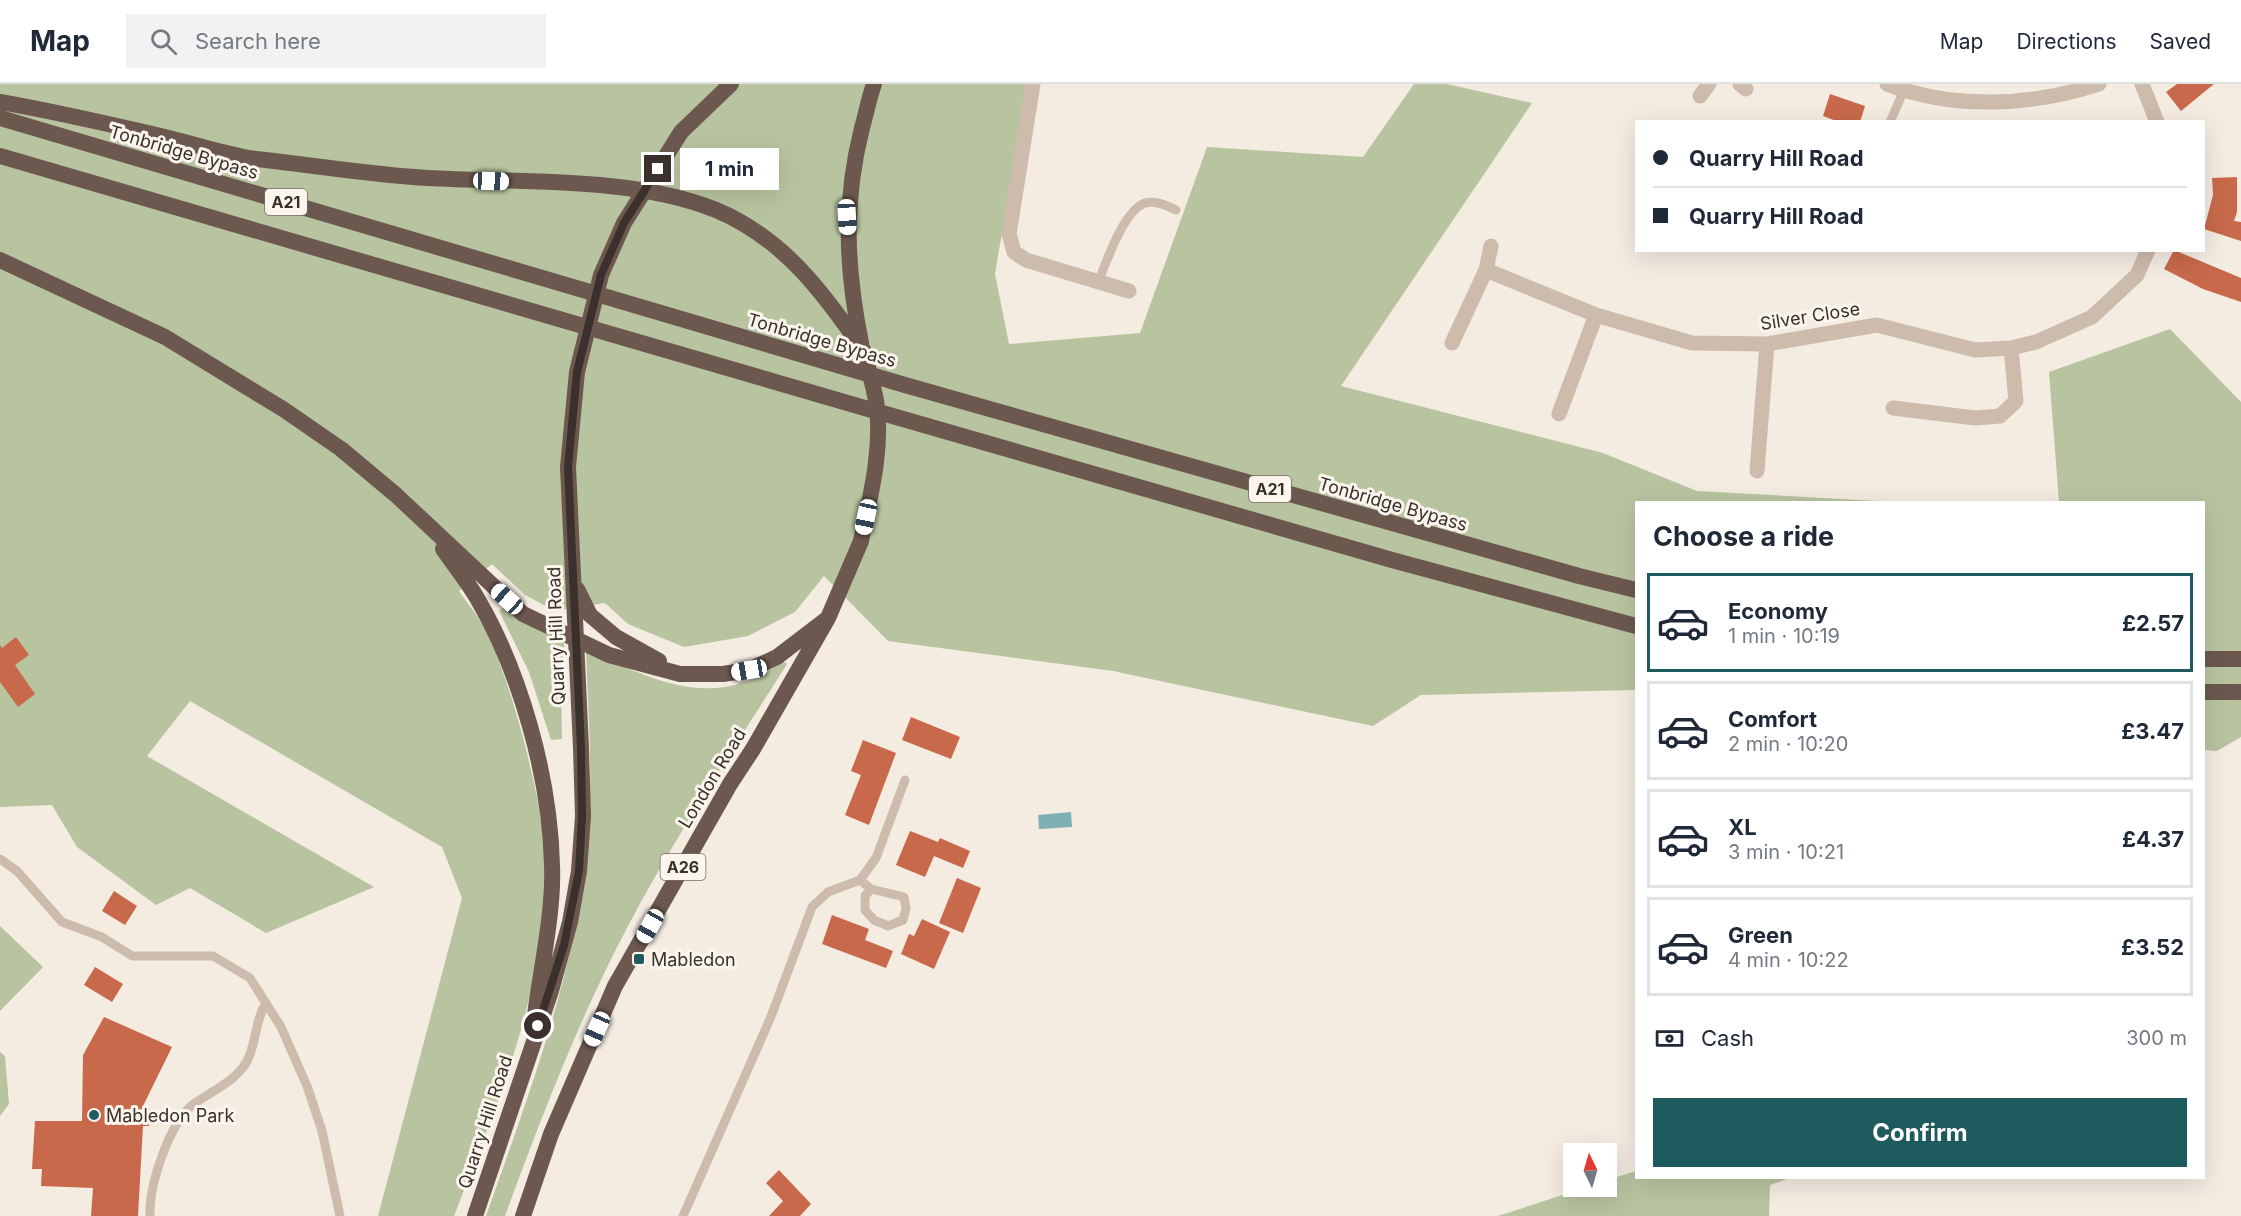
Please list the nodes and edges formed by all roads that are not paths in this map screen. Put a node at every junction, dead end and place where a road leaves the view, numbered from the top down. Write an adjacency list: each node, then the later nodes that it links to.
1 (730, 84): 29 (highway, Quarry Hill Road, bridge)
2 (874, 84): 24 (highway, A26)
3 (1033, 84): 18 (street)
4 (1887, 84): 7 (street)
5 (2099, 84): 7 (street)
6 (2142, 84): 11 (street)
7 (1904, 90): 10 (lane)
8 (0, 102): 24 (highway)
9 (0, 118): 30 (highway, Tonbridge Bypass / A21)
10 (1891, 120)
11 (2156, 120)
12 (0, 156): 32 (highway, A21)
13 (1176, 210): 18 (lane)
14 (1491, 246): 17 (street)
15 (2147, 252): 23 (street, Silver Close)
16 (0, 260): 28 (highway)
17 (1486, 270): 20 (street, Silver Close); 21 (street)
18 (1098, 283): 19 (street)
19 (1129, 291)
20 (1596, 315): 22 (street, Silver Close); 26 (street)
21 (1452, 343)
22 (1767, 344): 23 (street, Silver Close); 27 (street)
23 (2011, 348): 25 (street)
24 (863, 350): 31 (highway, London Road / A26, bridge)
25 (1893, 408)
26 (1559, 414)
27 (1757, 471)
28 (425, 524): 33 (highway); 44 (highway)
29 (575, 584): 33 (highway, Quarry Hill Road); 36 (highway)
30 (1635, 590)
31 (828, 618): 36 (highway, A26); 48 (highway, London Road / A26)
32 (1635, 626)
33 (575, 639): 36 (highway); 44 (highway, Quarry Hill Road)
34 (2205, 659): 35 (highway)
35 (2241, 659)
36 (680, 674)
37 (2205, 692): 38 (highway)
38 (2241, 692)
39 (905, 780): 41 (lane)
40 (0, 859): 43 (lane)
41 (860, 879): 42 (lane); 49 (lane)
42 (871, 889): 42 (lane)
43 (266, 1003): 45 (lane); 46 (lane)
44 (532, 1042): 47 (highway, Quarry Hill Road)
45 (150, 1216)
46 (340, 1216)
47 (475, 1216)
48 (523, 1216)
49 (683, 1216)

